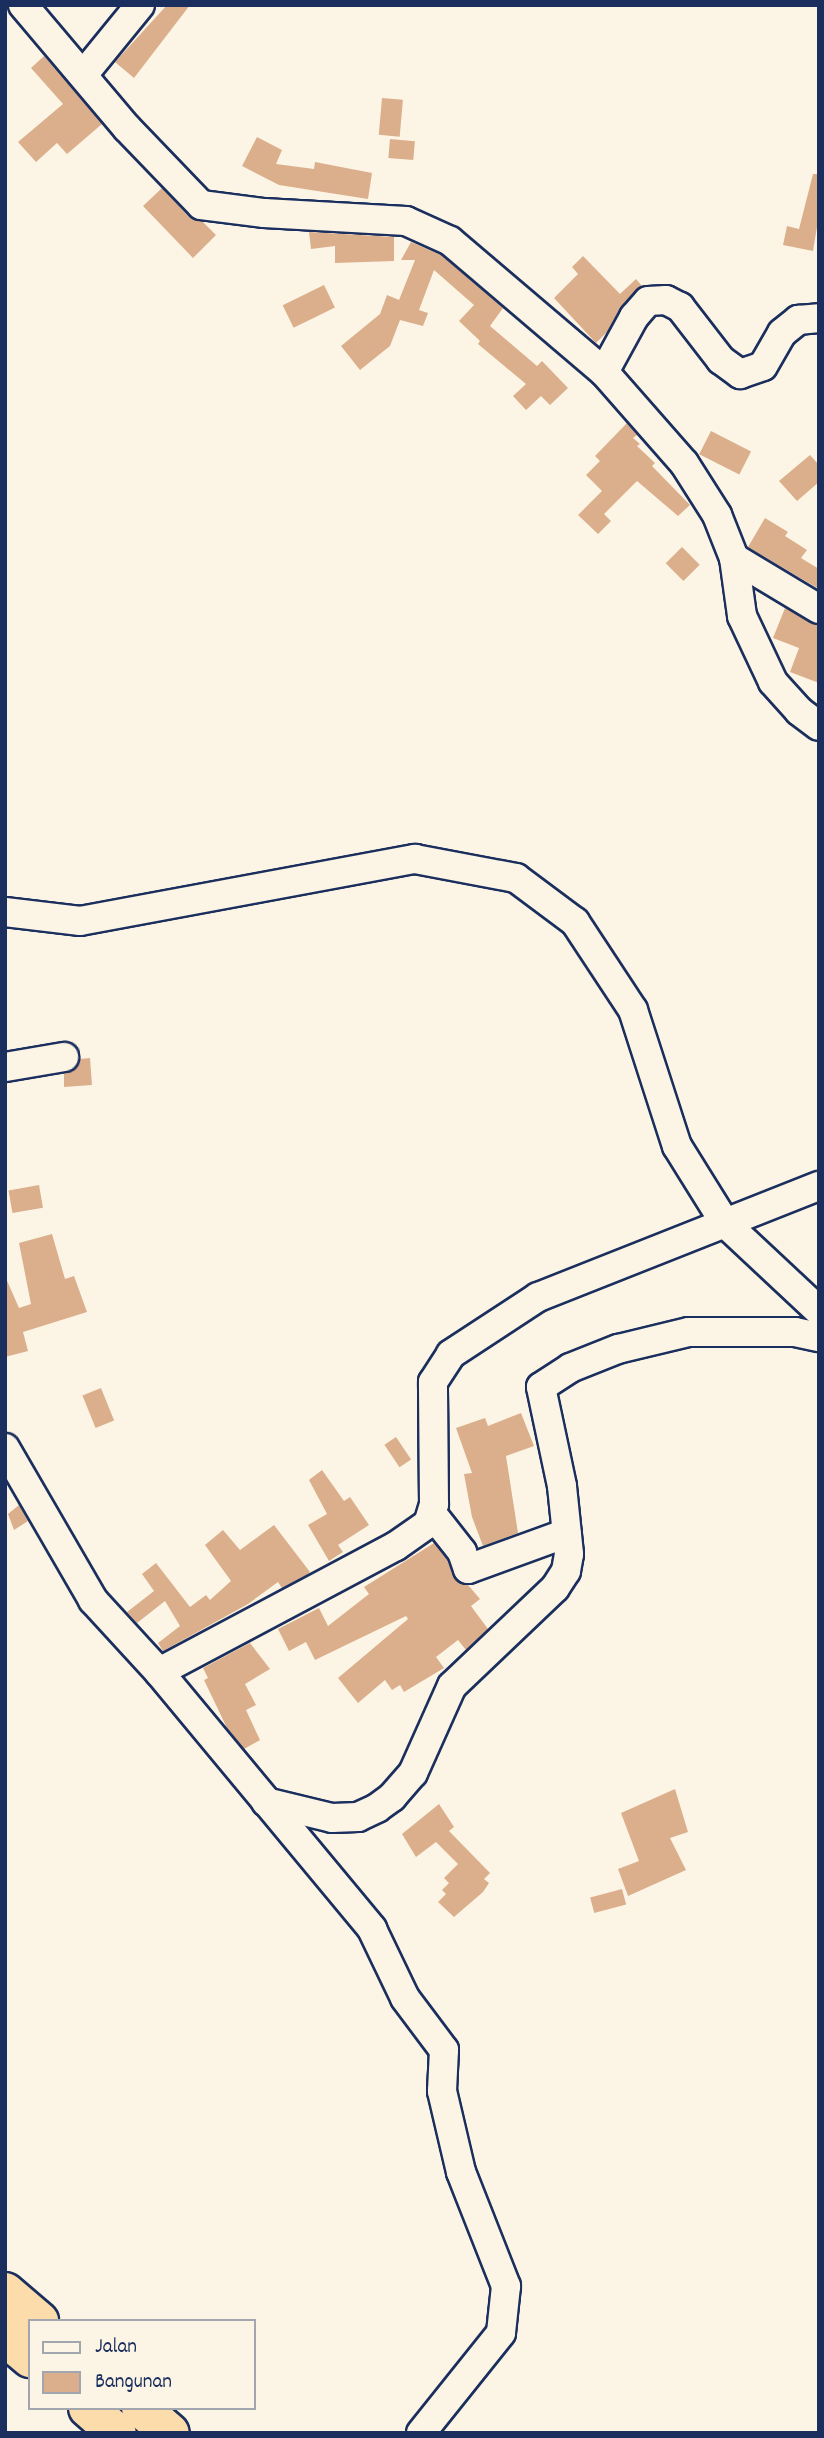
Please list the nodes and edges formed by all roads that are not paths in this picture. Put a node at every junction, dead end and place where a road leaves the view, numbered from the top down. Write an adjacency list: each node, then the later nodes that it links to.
1 (23, 5): 3 (street)
2 (140, 5): 3 (street)
3 (83, 75): 5 (street)
4 (819, 318): 5 (street)
5 (604, 372): 6 (street)
6 (734, 558): 7 (street); 8 (street)
7 (819, 609)
8 (819, 726)
9 (5, 912): 13 (street)
10 (64, 1057): 11 (street)
11 (5, 1067)
12 (819, 1186): 13 (street)
13 (724, 1223): 14 (street); 17 (street)
14 (819, 1311)
15 (819, 1337): 18 (street)
16 (5, 1448): 19 (street)
17 (433, 1515): 18 (street); 19 (street)
18 (567, 1534): 20 (street)
19 (159, 1672): 20 (street)
20 (266, 1802): 29 (street)
21 (5, 2292): 22 (highway)
22 (37, 2319)
23 (5, 2337): 24 (highway)
24 (28, 2356)
25 (90, 2410): 27 (highway)
26 (143, 2410): 28 (highway)
27 (117, 2433)
28 (170, 2433)
29 (421, 2433)

